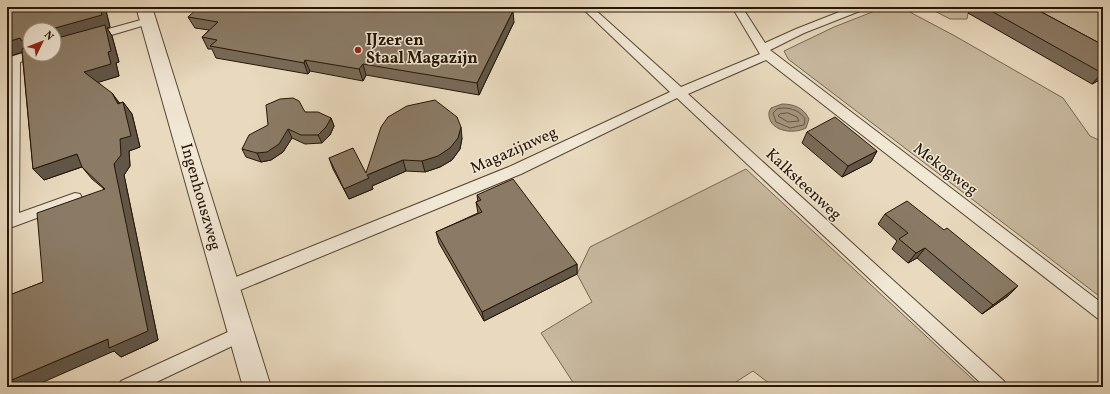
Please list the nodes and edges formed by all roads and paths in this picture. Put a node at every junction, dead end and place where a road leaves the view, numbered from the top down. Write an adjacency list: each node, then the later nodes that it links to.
1 (586, 7): 8 (lane, Kalksteenweg)
2 (737, 7): 6 (lane)
3 (861, 7): 6 (lane, Magazijnweg)
4 (146, 14): 5 (lane); 11 (street, Ingenhouszweg)
5 (62, 45)
6 (765, 52): 8 (lane, Magazijnweg); 12 (lane, Mekogweg)
7 (22, 58): 10 (lane)
8 (678, 93): 11 (lane, Magazijnweg); 16 (lane, Kalksteenweg)
9 (75, 198): 10 (lane)
10 (10, 222)
11 (227, 288): 13 (street, Ingenhouszweg)
12 (1103, 312)
13 (241, 334): 14 (lane); 15 (street, Ingenhouszweg)
14 (127, 387)
15 (257, 387)
16 (998, 387)

